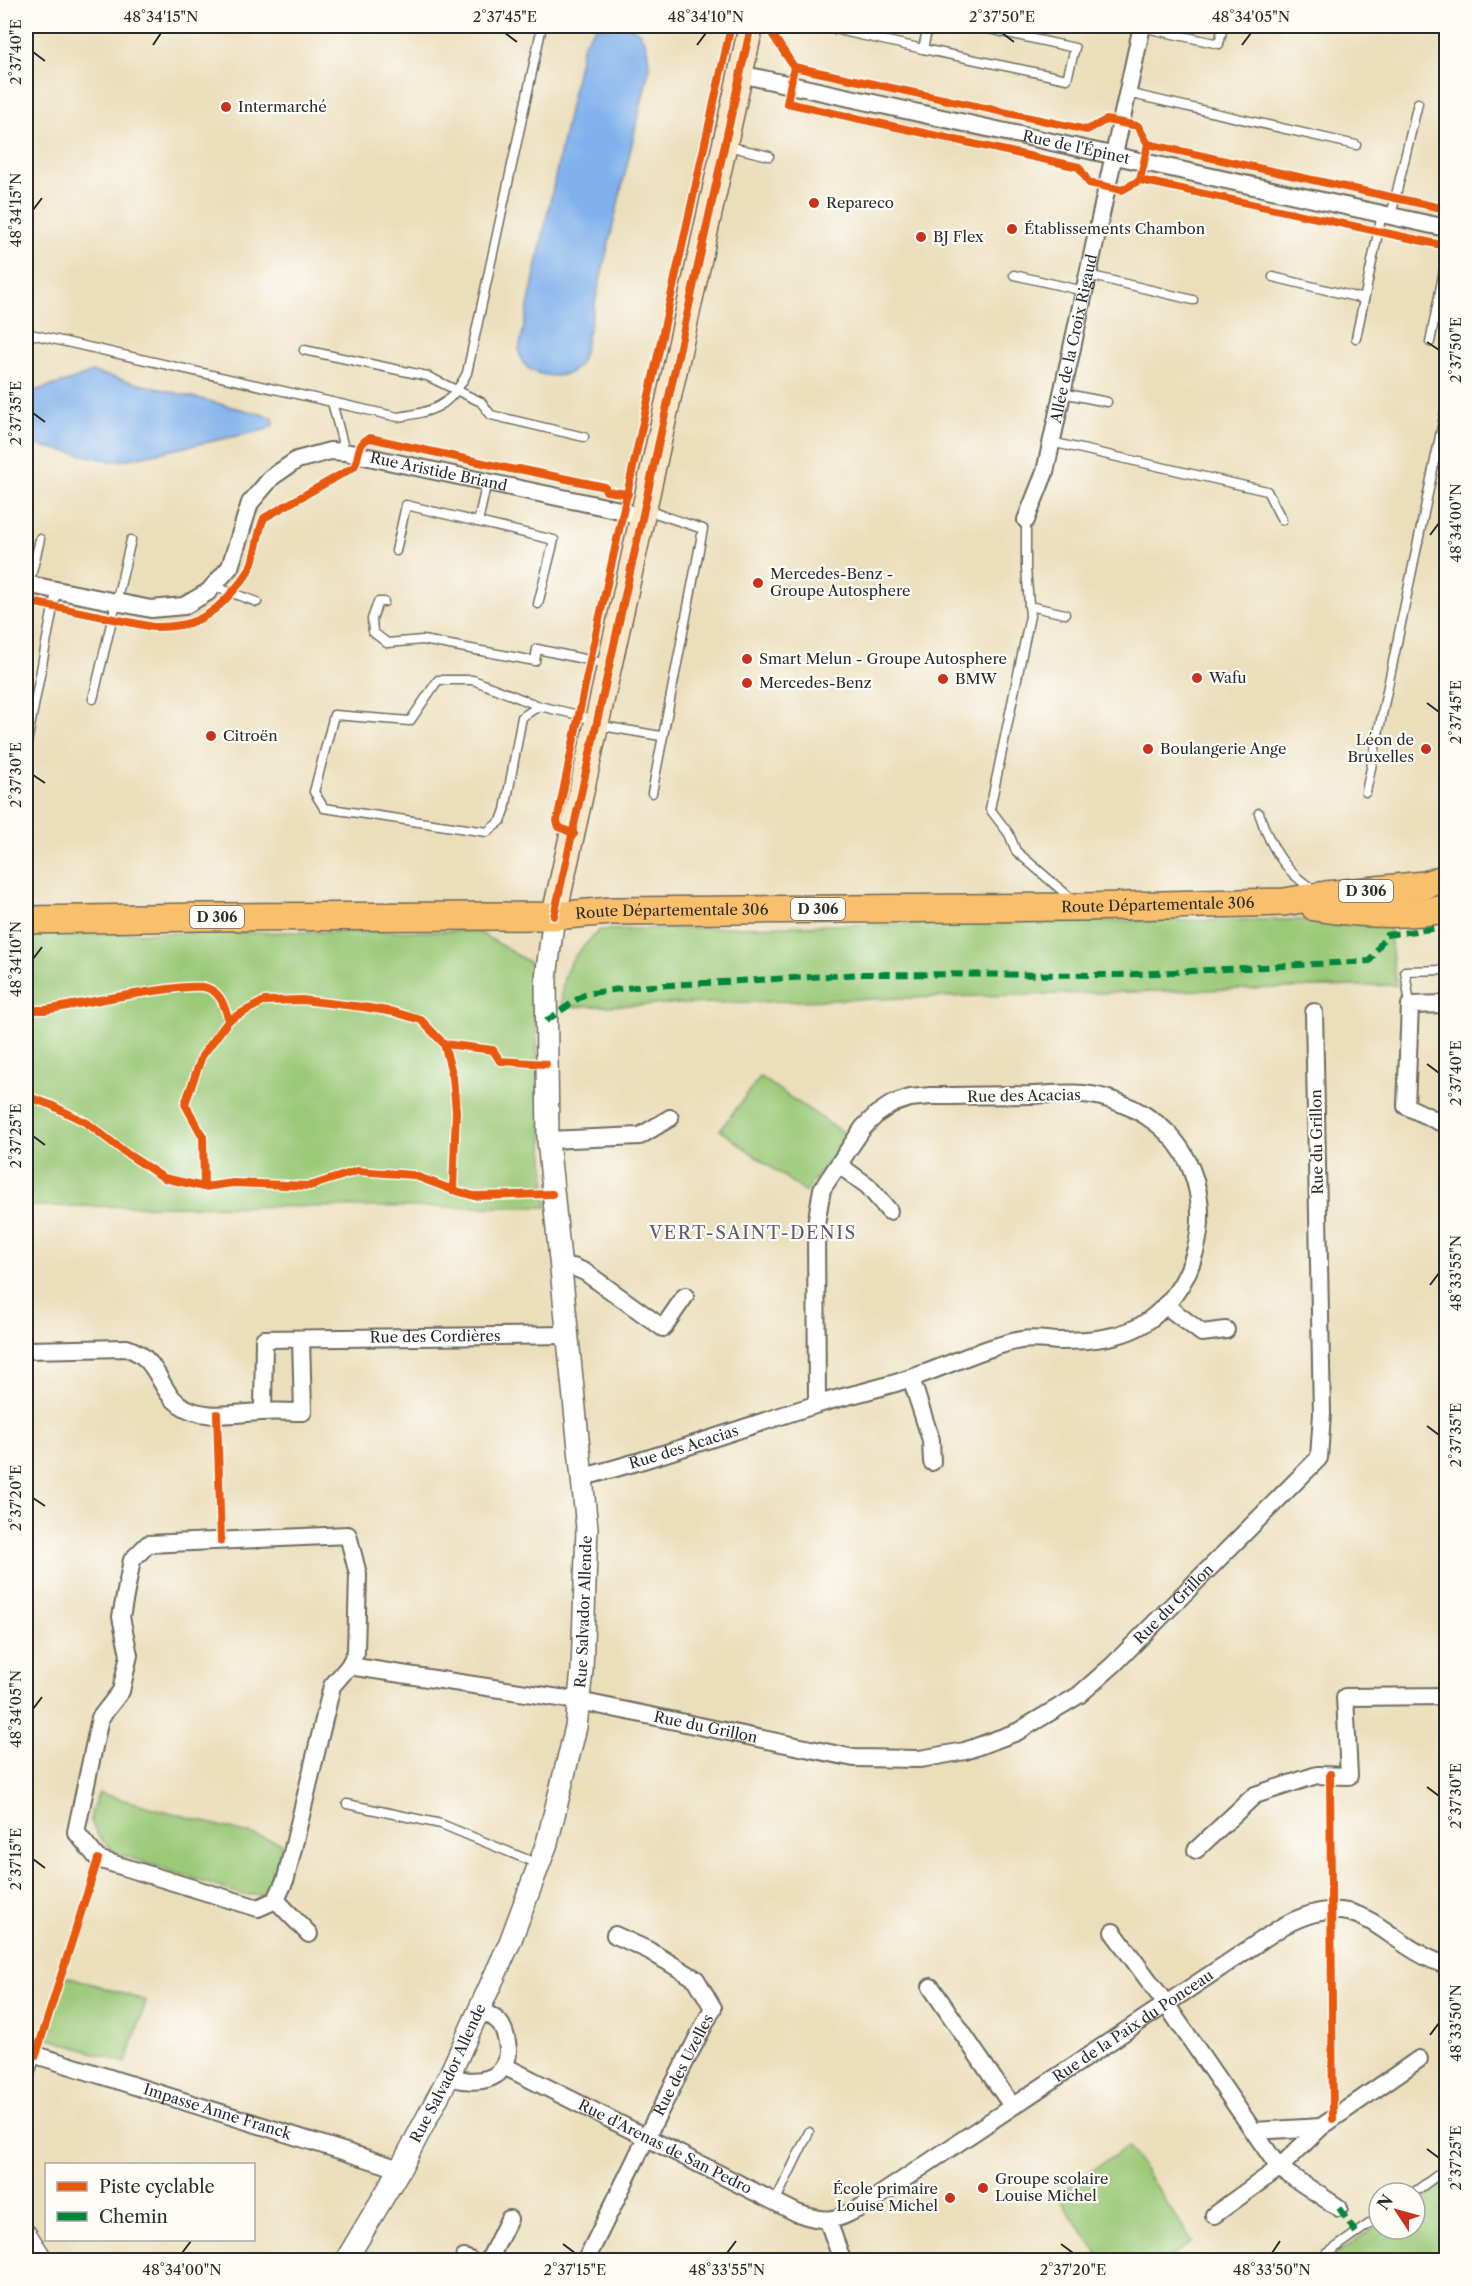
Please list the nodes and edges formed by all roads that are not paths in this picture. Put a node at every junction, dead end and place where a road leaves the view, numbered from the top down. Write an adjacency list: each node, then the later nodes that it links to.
1 (542, 26): 28 (lane)
2 (751, 26): 9 (main road)
3 (820, 26): 8 (lane)
4 (928, 26): 8 (lane)
5 (975, 26): 8 (lane)
6 (1142, 26): 7 (lane); 10 (street, Allée de la Croix Rigaud)
7 (1223, 26)
8 (923, 49)
9 (740, 74): 13 (main road); 14 (street, Rue de l'Épinet)
10 (1127, 93): 12 (lane); 14 (street, Allée de la Croix Rigaud)
11 (1418, 103): 16 (lane)
12 (1356, 145)
13 (724, 146): 15 (lane); 37 (main road)
14 (1113, 155): 16 (street, Rue de l'Épinet); 21 (street, Allée de la Croix Rigaud)
15 (769, 156)
16 (1386, 215): 17 (street, Rue de l'Épinet); 22 (lane)
17 (1446, 228)
18 (1446, 260): 26 (lane)
19 (1014, 275): 21 (lane)
20 (1273, 277): 22 (lane)
21 (1086, 283): 23 (lane); 29 (street, Allée de la Croix Rigaud)
22 (1364, 299): 25 (lane)
23 (1193, 300)
24 (26, 333): 30 (lane)
25 (1356, 338)
26 (1430, 342)
27 (304, 350): 28 (lane)
28 (457, 392): 30 (lane); 33 (lane)
29 (1062, 393): 31 (lane); 34 (street, Allée de la Croix Rigaud)
30 (332, 402): 35 (lane)
31 (1107, 402)
32 (1446, 407): 59 (lane)
33 (584, 437)
34 (1051, 442): 38 (street, Allée de la Croix Rigaud); 39 (lane)
35 (345, 452): 36 (street, Rue Aristide Briand); 45 (street, Rue Aristide Briand)
36 (488, 481): 37 (street, Rue Aristide Briand); 40 (lane)
37 (644, 514): 53 (main road); 57 (lane)
38 (1026, 520): 51 (lane)
39 (1282, 520)
40 (478, 522): 43 (lane); 50 (lane)
41 (40, 539): 44 (lane)
42 (131, 540): 47 (lane)
43 (396, 551)
44 (27, 584): 46 (street, Rue Aristide Briand)
45 (213, 586): 47 (street, Rue Aristide Briand); 48 (lane)
46 (56, 592): 47 (street, Rue Aristide Briand); 58 (lane)
47 (116, 602): 54 (lane)
48 (258, 602)
49 (384, 603): 53 (lane)
50 (538, 604)
51 (1029, 606): 52 (lane); 65 (lane)
52 (1065, 614)
53 (610, 665): 56 (main road)
54 (93, 699)
55 (539, 706): 55 (lane); 56 (lane)
56 (598, 722): 57 (lane); 67 (main road)
57 (662, 736): 60 (lane)
58 (26, 748)
59 (1366, 792)
60 (652, 793)
61 (1259, 813): 63 (lane)
62 (1446, 878): 63 (main road, Route Départementale 306 / D 306)
63 (1326, 896): 64 (main road, Route Départementale 306 / D 306)
64 (1284, 902): 65 (main road, Route Départementale 306 / D 306); 66 (main road, Route Départementale 306 / D 306)
65 (1082, 907): 67 (main road, Route Départementale 306 / D 306)
66 (1446, 909)
67 (555, 916): 68 (main road, Route Départementale 306 / D 306); 75 (street, Rue Salvador Allende)
68 (26, 920)
69 (1446, 970): 71 (lane)
70 (1446, 1004): 71 (street)
71 (1410, 1005): 74 (street)
72 (1314, 1012): 92 (street, Rue du Grillon)
73 (670, 1118): 75 (street)
74 (1446, 1125)
75 (548, 1140): 78 (street, Rue Salvador Allende)
76 (839, 1164): 77 (street); 80 (street, Rue des Acacias); 86 (street, Rue des Acacias)
77 (889, 1211)
78 (561, 1267): 79 (street); 82 (street, Rue Salvador Allende)
79 (685, 1296)
80 (1166, 1305): 81 (street); 85 (street, Rue des Acacias)
81 (1226, 1330)
82 (568, 1335): 83 (street, Rue des Cordières); 89 (street, Rue Salvador Allende)
83 (301, 1339): 87 (street, Rue des Cordières); 87 (street)
84 (26, 1350): 87 (street)
85 (910, 1378): 86 (street, Rue des Acacias); 88 (street)
86 (817, 1404): 89 (street, Rue des Acacias)
87 (263, 1411)
88 (932, 1462)
89 (583, 1477): 92 (street, Rue Salvador Allende)
90 (349, 1666): 92 (street, Rue du Grillon); 96 (street); 96 (street)
91 (1446, 1696): 94 (street)
92 (579, 1701): 95 (street, Rue Salvador Allende)
93 (347, 1804): 95 (lane)
94 (1196, 1850)
95 (539, 1865): 103 (street, Rue Salvador Allende)
96 (276, 1900): 98 (street)
97 (1113, 1932): 102 (street)
98 (309, 1934)
99 (615, 1935): 113 (street, Rue des Uzelles)
100 (1446, 1965): 102 (street, Rue de la Paix du Ponceau)
101 (931, 1988): 109 (street)
102 (1166, 2004): 109 (street, Rue de la Paix du Ponceau); 111 (street)
103 (479, 2010): 106 (street); 107 (street, Rue Salvador Allende)
104 (36, 2055): 108 (lane); 115 (street, Impasse Anne Franck)
105 (1419, 2059): 110 (street)
106 (504, 2066): 107 (street); 113 (street, Rue d'Arenas de San Pedro)
107 (449, 2076): 115 (street, Rue Salvador Allende)
108 (26, 2087)
109 (1012, 2106): 122 (street, Rue de la Paix du Ponceau)
110 (1321, 2127): 111 (street); 114 (street)
111 (1254, 2131): 114 (street)
112 (809, 2132): 118 (lane)
113 (646, 2138): 118 (street, Rue d'Arenas de San Pedro); 128 (street)
114 (1279, 2168): 119 (street); 120 (street)
115 (400, 2169): 126 (street, Rue Salvador Allende)
116 (1446, 2169): 117 (lane)
117 (1427, 2183)
118 (775, 2202): 122 (street, Rue d'Arenas de San Pedro)
119 (1338, 2208)
120 (1214, 2215)
121 (509, 2219): 127 (street)
122 (828, 2221): 129 (street)
123 (1367, 2225): 130 (lane)
124 (26, 2235): 125 (street)
125 (42, 2260)
126 (346, 2260)
127 (489, 2260)
128 (586, 2260)
129 (842, 2260)
130 (1318, 2260)

